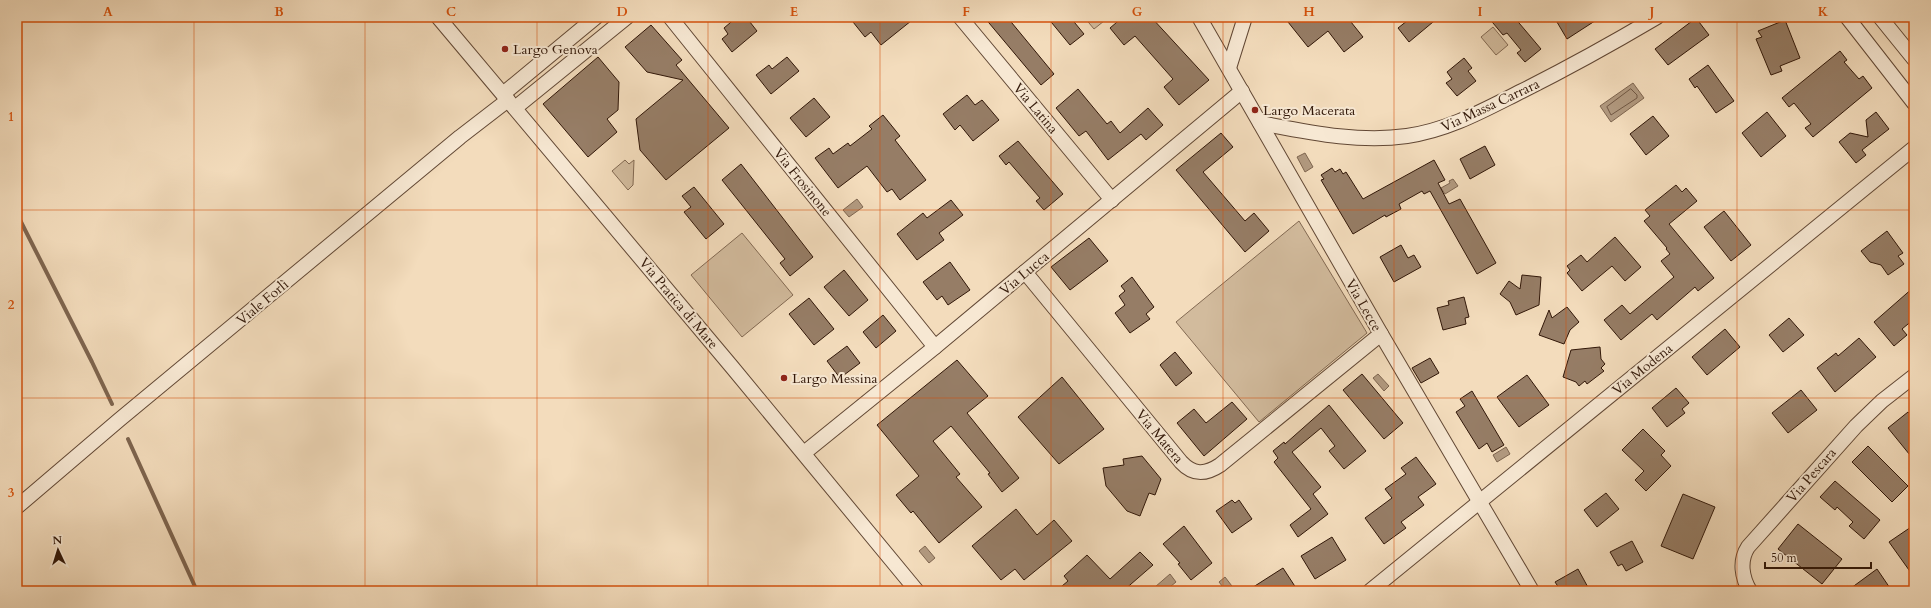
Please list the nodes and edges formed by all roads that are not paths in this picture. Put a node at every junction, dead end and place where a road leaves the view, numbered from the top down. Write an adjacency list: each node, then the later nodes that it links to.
1 (438, 17): 14 (street, Via Pratica di Mare)
2 (596, 17): 14 (street)
3 (627, 17): 14 (street)
4 (670, 17): 21 (street, Via Frosinone)
5 (960, 17): 18 (street, Via Latina)
6 (1199, 17): 12 (street, Via Lecce)
7 (1245, 17): 12 (street)
8 (1657, 17): 16 (street, Via Massa Carrara)
9 (1847, 17): 15 (street)
10 (1880, 17): 11 (street)
11 (1914, 59)
12 (1229, 68): 13 (street, Via Lecce)
13 (1242, 91): 16 (street, Via Lecce); 18 (street, Via Lucca)
14 (509, 100): 23 (street, Via Pratica di Mare); 25 (street, Viale Forlì)
15 (1914, 103)
16 (1260, 123): 20 (street, Via Lecce)
17 (1914, 148): 24 (street, Via Modena)
18 (1112, 200): 19 (street, Via Lucca)
19 (1025, 272): 20 (street, Via Matera); 21 (street, Via Lucca)
20 (1381, 334): 24 (street, Via Lecce)
21 (935, 347): 23 (street, Via Lucca)
22 (1914, 376): 29 (street, Via Pescara)
23 (804, 454): 26 (street, Via Pratica di Mare)
24 (1479, 502): 27 (street, Via Modena); 28 (street, Via Lecce)
25 (17, 507)
26 (917, 591)
27 (1370, 591)
28 (1532, 591)
29 (1750, 591)

